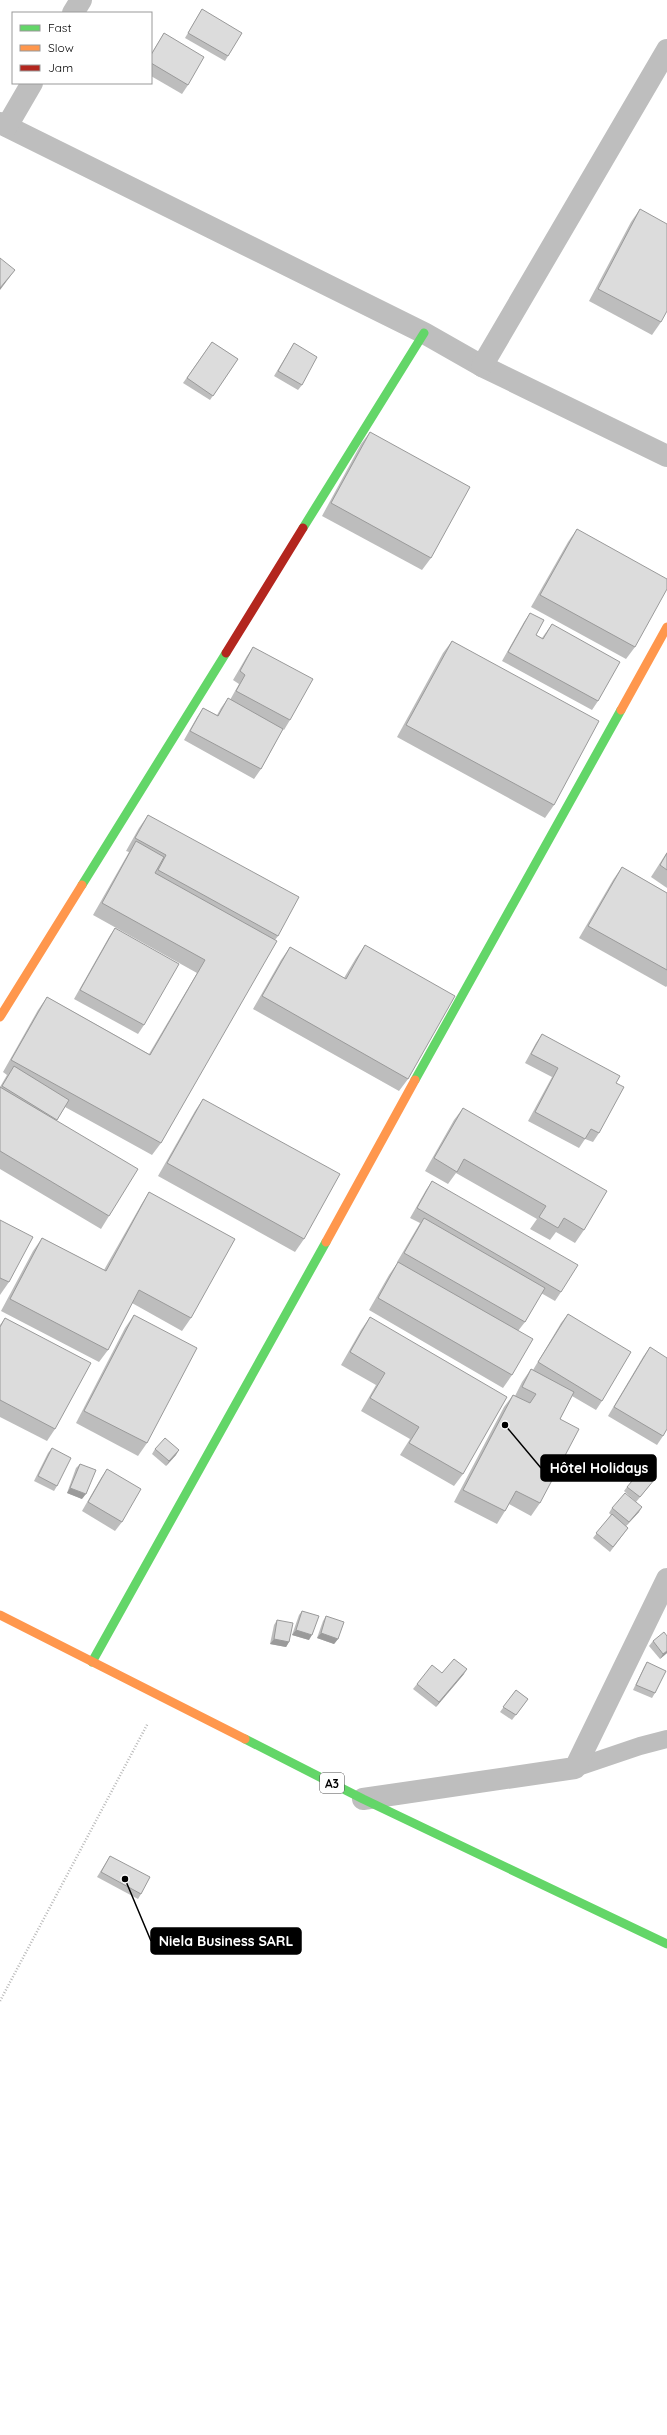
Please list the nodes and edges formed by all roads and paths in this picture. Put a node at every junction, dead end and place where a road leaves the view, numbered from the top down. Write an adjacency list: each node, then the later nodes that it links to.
1 (80, 0): 2 (street)
2 (74, 12)
3 (667, 50): 7 (street)
4 (31, 84): 5 (street)
5 (4, 124): 6 (street)
6 (424, 333): 7 (street); 10 (main road)
7 (482, 366): 8 (street)
8 (667, 456)
9 (667, 627): 13 (main road)
10 (0, 1017)
11 (667, 1579): 16 (street)
12 (0, 1615): 13 (main road, A3)
13 (92, 1662): 14 (main road, A3)
14 (162, 1697): 17 (main road, A3); 19 (path)
15 (667, 1739): 16 (lane)
16 (575, 1768): 17 (street)
17 (363, 1799): 18 (main road, A3)
18 (667, 1944)
19 (0, 2001)

